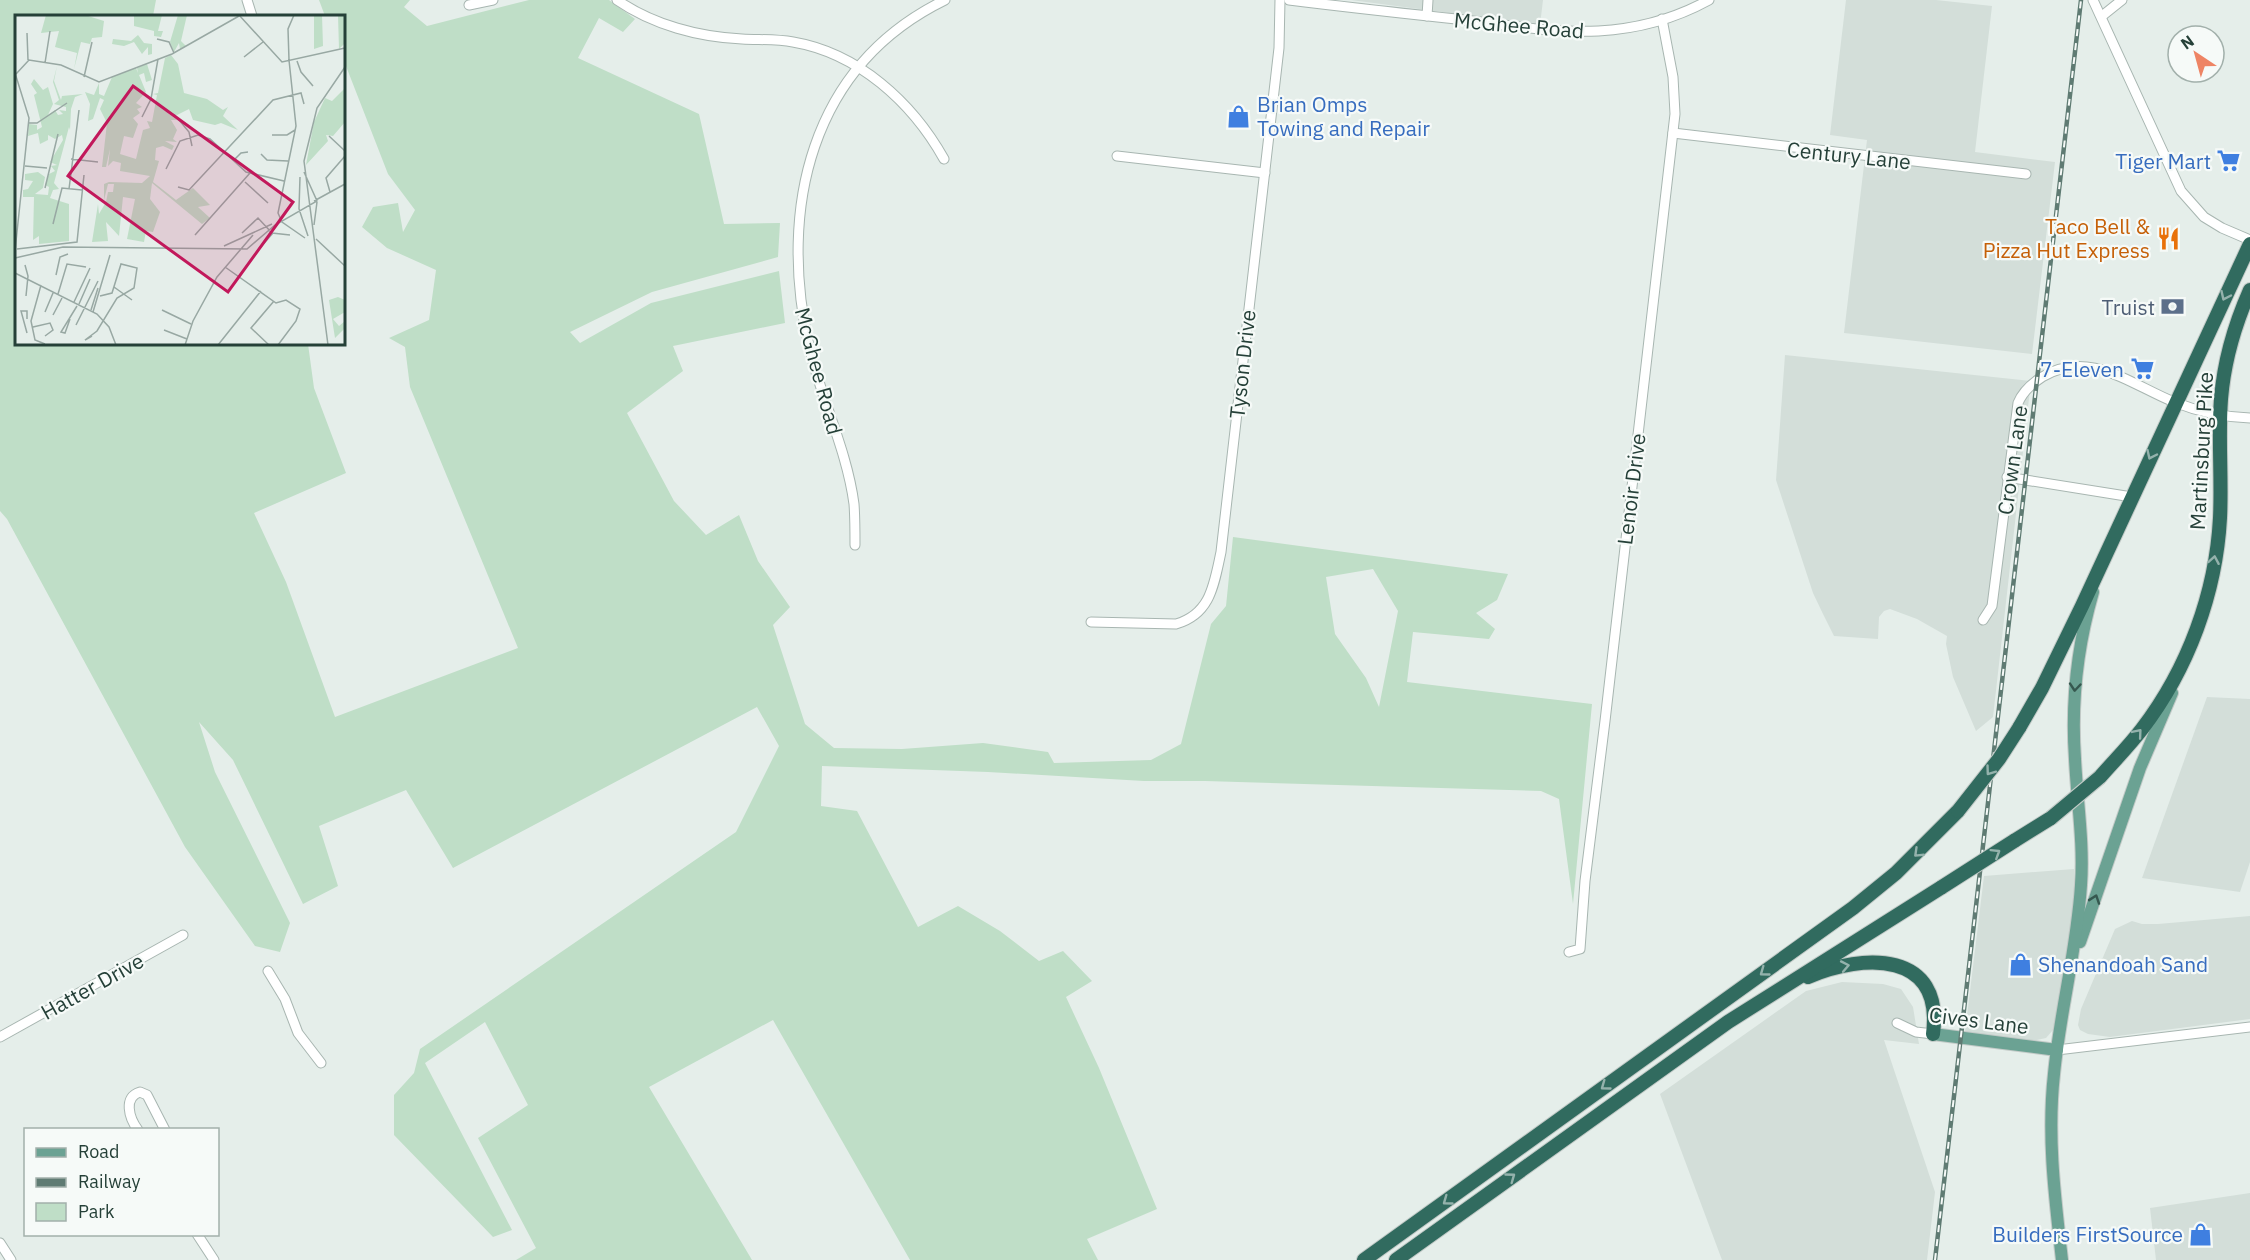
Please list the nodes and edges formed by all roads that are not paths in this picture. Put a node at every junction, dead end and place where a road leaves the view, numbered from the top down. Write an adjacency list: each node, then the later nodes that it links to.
1 (247, 0): 12 (street)
2 (494, 0): 11 (street)
3 (617, 0): 16 (street)
4 (945, 0): 16 (street, McGhee Road)
5 (1280, 0): 20 (street, Tyson Drive)
6 (1289, 0): 13 (street, McGhee Road)
7 (1428, 0): 13 (street)
8 (1709, 0): 15 (street, McGhee Road)
9 (2093, 0): 14 (street)
10 (2122, 0): 14 (street)
11 (469, 5)
12 (252, 15)
13 (1427, 16): 15 (street, McGhee Road)
14 (2102, 16): 22 (street)
15 (1662, 19): 17 (street, Lenoir Drive)
16 (859, 67): 19 (street); 30 (street, McGhee Road)
17 (1673, 133): 21 (street, Century Lane); 35 (street, Lenoir Drive)
18 (1117, 156): 20 (street)
19 (944, 159)
20 (1265, 173): 33 (street, Tyson Drive)
21 (2025, 174)
22 (2250, 242): 24 (highway, Martinsburg Pike, one-way to 24)
23 (2250, 290): 25 (highway, Martinsburg Pike)
24 (2175, 402): 25 (street, Crown Lane); 27 (street, Crown Lane); 28 (highway, Martinsburg Pike, one-way to 28)
25 (2220, 416): 26 (street, Crown Lane); 31 (highway, Martinsburg Pike, one-way to 25)
26 (2250, 418)
27 (2007, 477): 28 (street); 32 (street, Crown Lane)
28 (2132, 497): 29 (highway, Martinsburg Pike)
29 (2113, 538): 37 (main road, one-way to 37); 51 (highway, Martinsburg Pike, one-way to 51, bridge)
30 (855, 545)
31 (2201, 617): 37 (main road, one-way to 31); 44 (highway, Martinsburg Pike, one-way to 31, bridge)
32 (1983, 620)
33 (1091, 622)
34 (183, 935): 41 (street, Hatter Drive)
35 (1569, 952)
36 (268, 971): 43 (street)
37 (2070, 974): 42 (main road)
38 (1897, 1023): 40 (street, Cives Lane)
39 (2250, 1027): 42 (street)
40 (1933, 1034): 42 (main road, Cives Lane); 44 (highway, one-way to 40)
41 (0, 1037)
42 (2057, 1050): 53 (main road)
43 (321, 1063)
44 (1615, 1102): 52 (highway, one-way to 44)
45 (137, 1128): 46 (street)
46 (164, 1128)
47 (198, 1236): 50 (street)
48 (0, 1243): 49 (street)
49 (11, 1260)
50 (214, 1260)
51 (1364, 1260)
52 (1396, 1260)
53 (2062, 1260)

